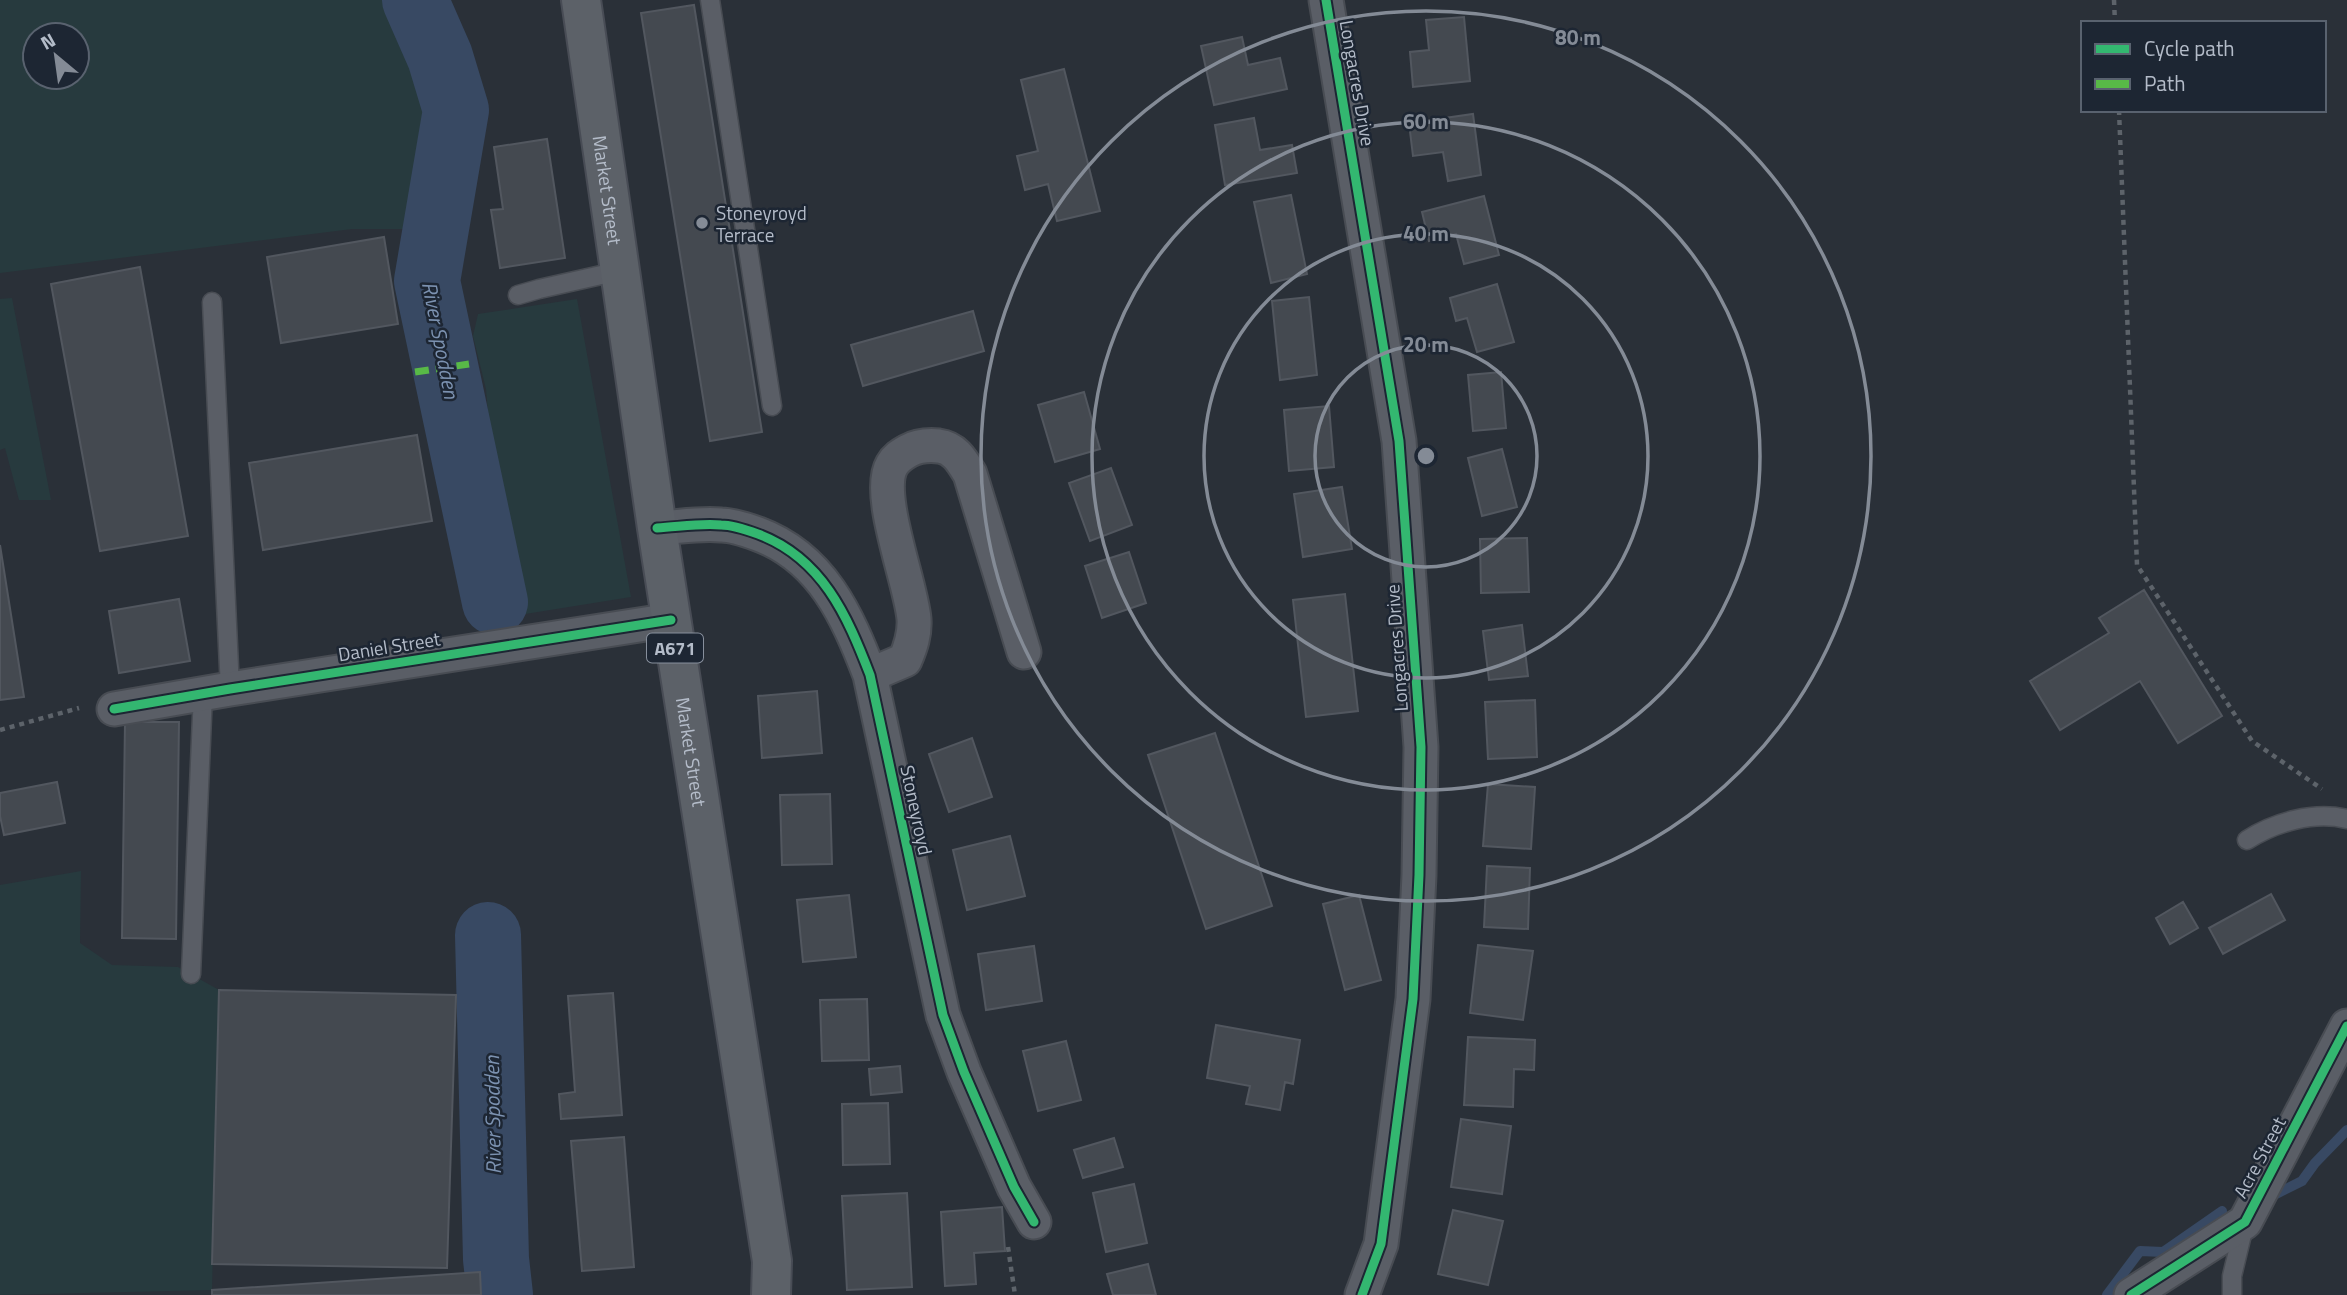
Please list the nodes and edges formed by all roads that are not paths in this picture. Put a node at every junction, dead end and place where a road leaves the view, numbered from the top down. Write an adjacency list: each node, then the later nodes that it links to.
1 (581, 0): 4 (main road, Market Street / A671)
2 (710, 0): 7 (lane)
3 (1326, 0): 21 (street, Longacres Drive)
4 (619, 271): 5 (lane); 8 (main road, Market Street / A671)
5 (518, 295)
6 (212, 302): 12 (lane)
7 (772, 406)
8 (657, 528): 9 (main road, Market Street / A671); 11 (street, Stoneyroyd)
9 (671, 620): 12 (street, Daniel Street); 20 (main road, Market Street / A671)
10 (1024, 652): 11 (street)
11 (870, 675): 18 (street, Stoneyroyd)
12 (216, 691): 13 (street, Daniel Street); 16 (lane)
13 (114, 709)
14 (2347, 819): 15 (lane)
15 (2247, 840)
16 (191, 974)
17 (2347, 1026): 19 (street, Acre Street)
18 (1034, 1222)
19 (2245, 1222): 22 (street, Acre Street); 23 (lane)
20 (771, 1295)
21 (1362, 1295)
22 (2131, 1295)
23 (2232, 1295)

